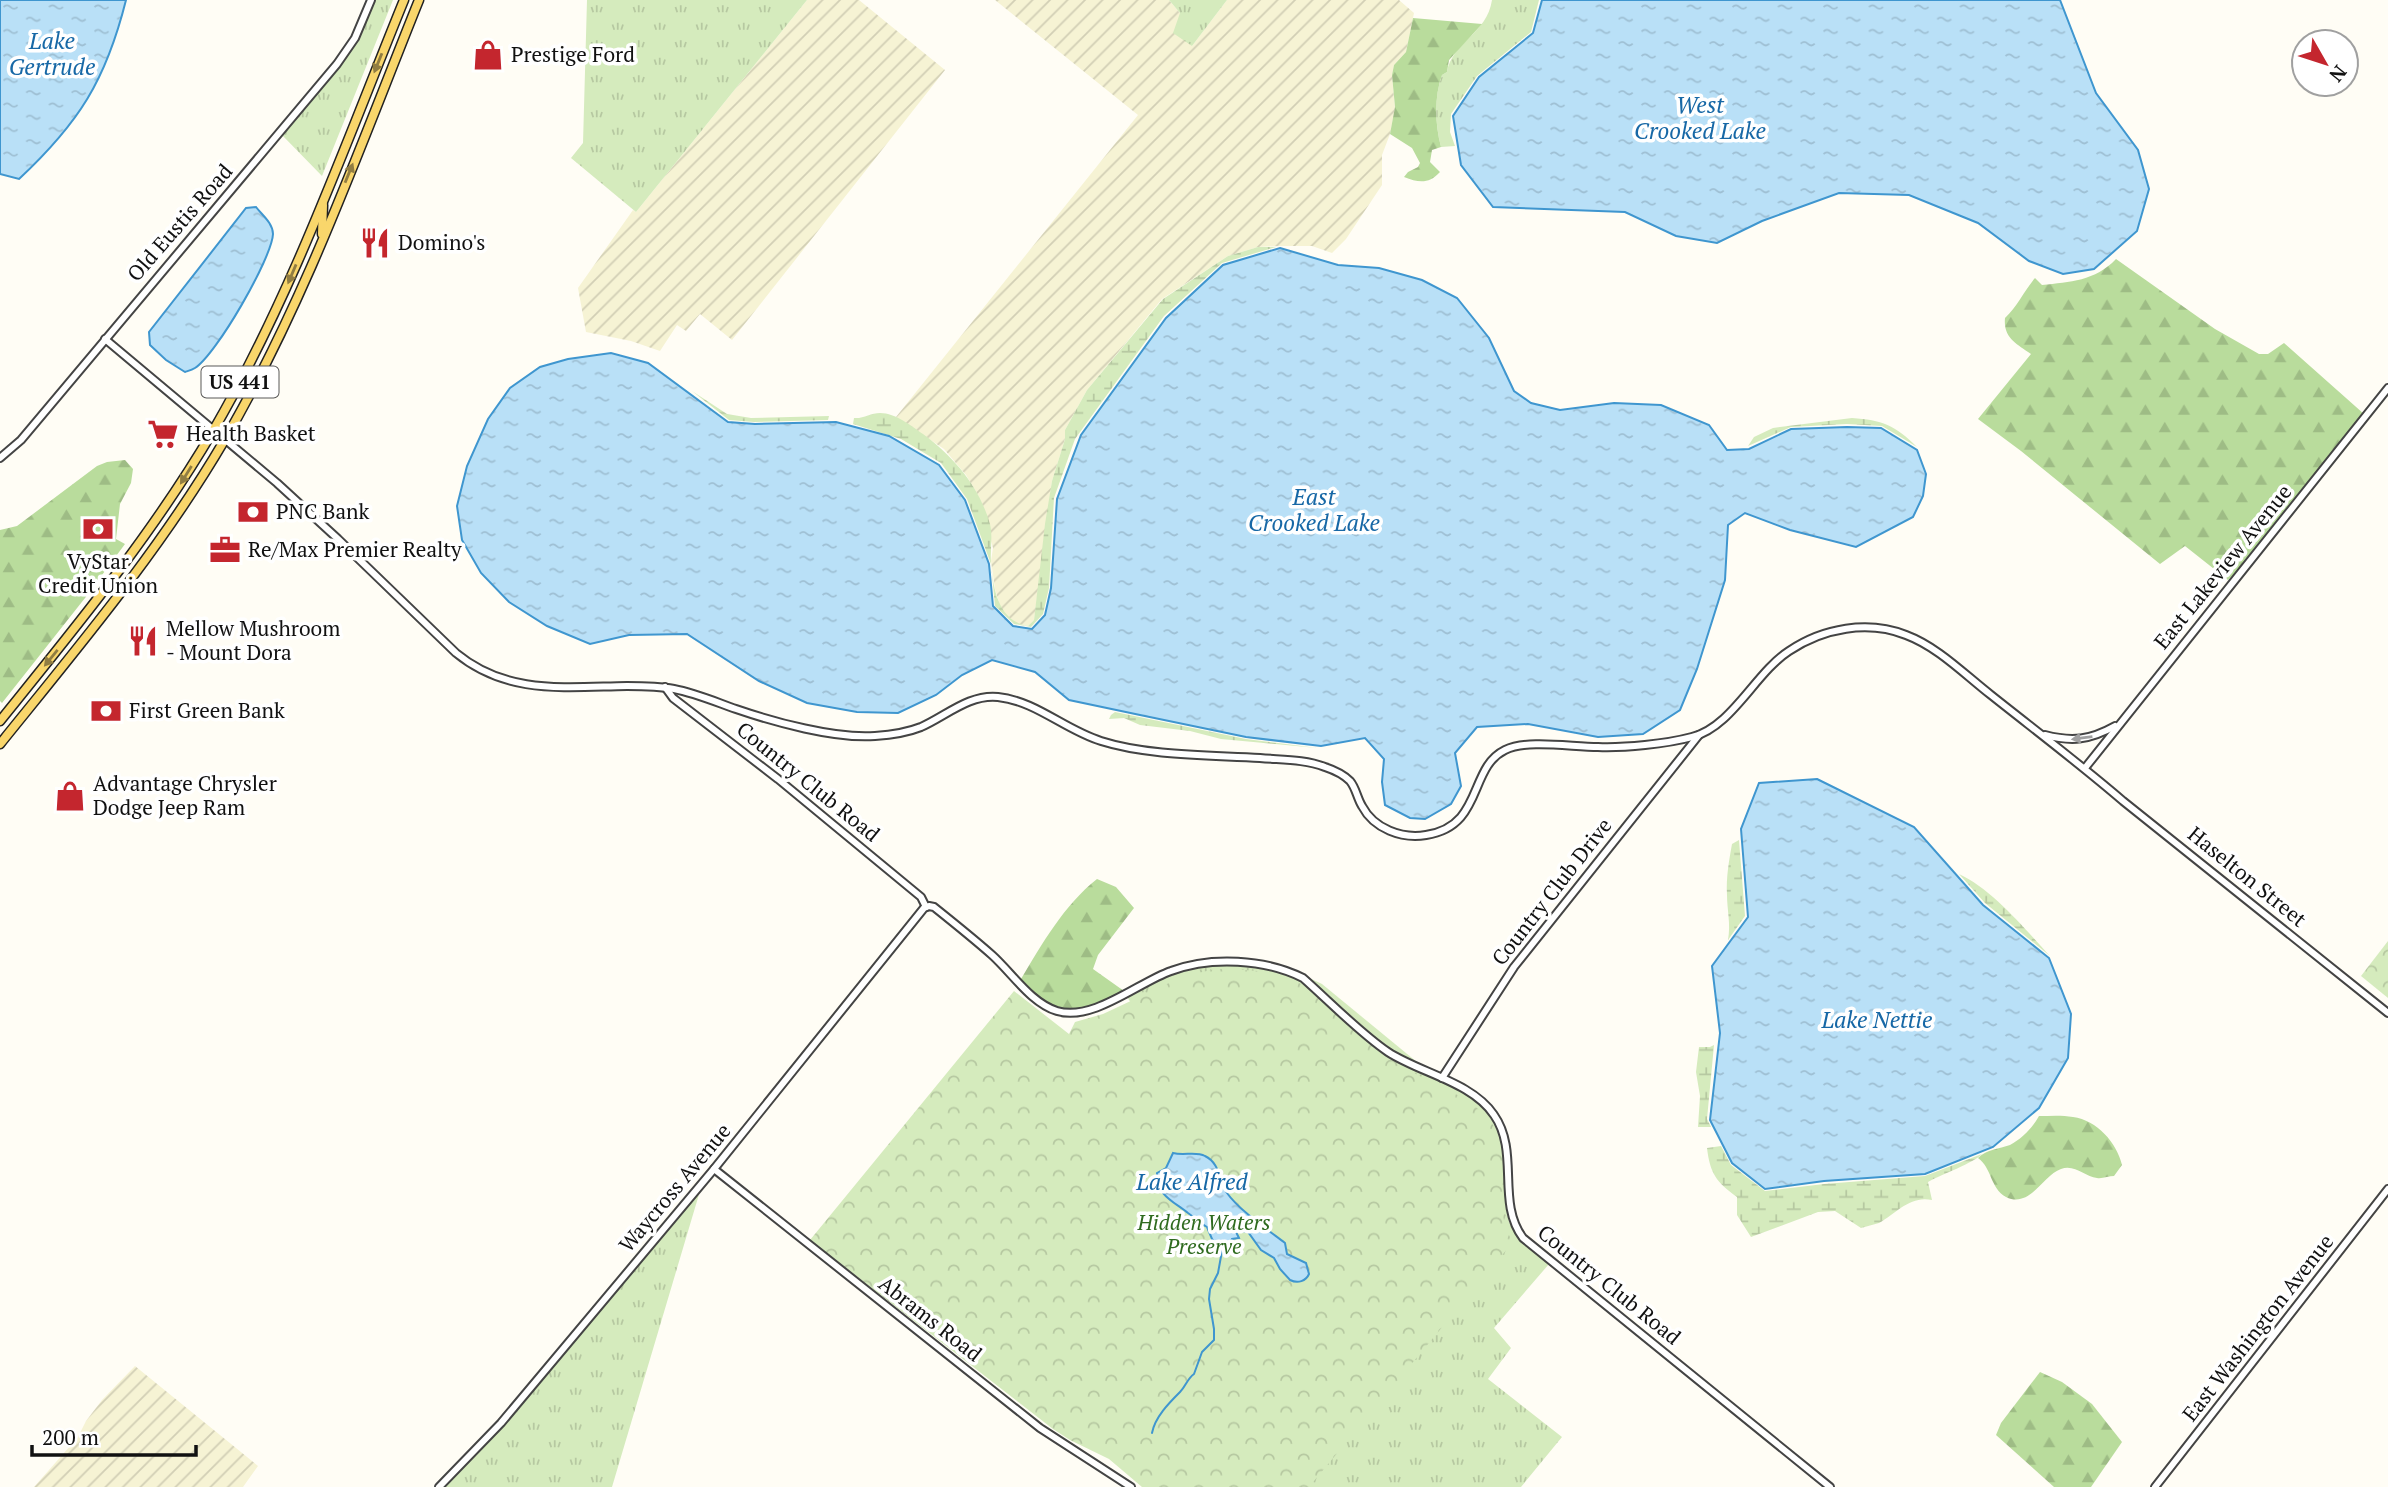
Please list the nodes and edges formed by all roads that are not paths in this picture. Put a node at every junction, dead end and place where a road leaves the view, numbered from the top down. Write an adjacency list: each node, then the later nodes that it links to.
1 (370, 0): 8 (street, Old Eustis Road)
2 (404, 0): 4 (main road, US 441, one-way to 4)
3 (419, 0): 6 (main road, US 441, one-way to 3)
4 (323, 199): 5 (main road, US 441); 6 (main road)
5 (312, 226): 7 (main road); 10 (main road, US 441, one-way to 10)
6 (323, 237): 7 (main road, US 441)
7 (312, 263): 11 (main road, US 441)
8 (105, 340): 10 (street); 12 (street, Old Eustis Road)
9 (2388, 388): 16 (street, East Lakeview Avenue)
10 (214, 430): 11 (street); 14 (main road, US 441, one-way to 14)
11 (225, 439): 13 (street); 17 (main road, US 441)
12 (0, 458)
13 (665, 687): 19 (street); 22 (street, Country Club Road)
14 (20, 696): 15 (main road, US 441); 17 (main road)
15 (0, 722)
16 (2119, 723): 18 (street, one-way to 18); 21 (street, East Lakeview Avenue)
17 (10, 731): 20 (main road, US 441)
18 (2041, 734): 19 (street, Haselton Street); 21 (street, Haselton Street)
19 (1699, 735): 24 (street, Country Club Drive)
20 (0, 744)
21 (2085, 768): 23 (street, Haselton Street)
22 (928, 906): 24 (street, Country Club Road); 25 (street, Waycross Avenue)
23 (2388, 1013)
24 (1442, 1078): 29 (street, Country Club Road)
25 (714, 1169): 27 (street, Waycross Avenue); 28 (street, Abrams Road)
26 (2388, 1189): 30 (street, East Washington Avenue)
27 (439, 1487)
28 (1131, 1487)
29 (1830, 1487)
30 (2155, 1487)

